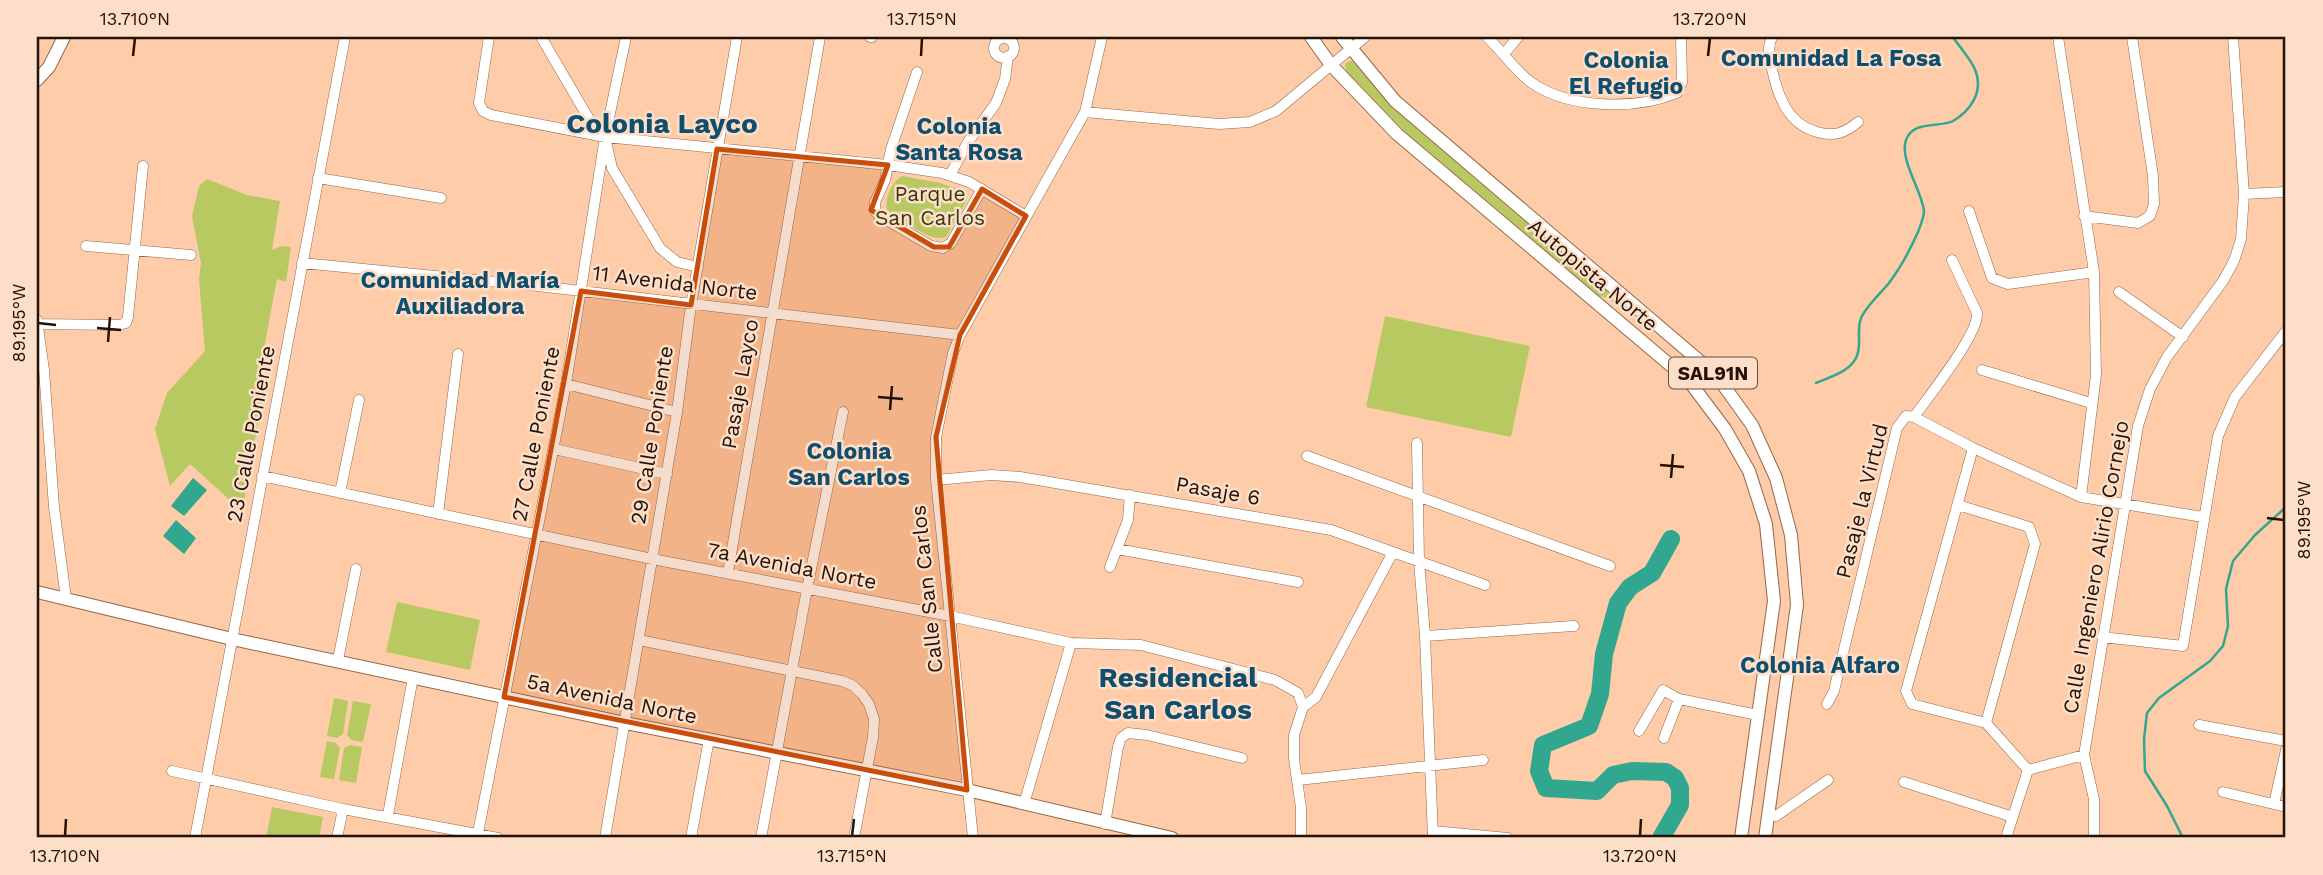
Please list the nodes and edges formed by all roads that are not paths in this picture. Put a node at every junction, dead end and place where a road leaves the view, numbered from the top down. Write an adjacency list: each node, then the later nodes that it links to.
1 (64, 37): 24 (main road)
2 (345, 37): 33 (street, 23 Calle Poniente)
3 (489, 37): 27 (street)
4 (541, 37): 27 (street)
5 (626, 37): 27 (street, 27 Calle Poniente)
6 (737, 37): 28 (street, 29 Calle Poniente)
7 (820, 37): 29 (street, Pasaje Layco)
8 (1102, 37): 25 (street, Calle San Carlos)
9 (1311, 37): 22 (main road, Autopista Norte / SAL91N)
10 (1342, 37): 19 (main road, Autopista Norte / SAL91N)
11 (1365, 37): 19 (street)
12 (1487, 37): 20 (street)
13 (1518, 37): 20 (street)
14 (1681, 37): 20 (street)
15 (1772, 37): 26 (street)
16 (2058, 37): 40 (street)
17 (2132, 37): 40 (street)
18 (2233, 37): 36 (street, Calle Ingeniero Alirio Cornejo)
19 (1350, 49): 22 (street); 52 (main road, Autopista Norte / SAL91N)
20 (1504, 54)
21 (1008, 57): 32 (street)
22 (1331, 65): 25 (street); 50 (main road, Autopista Norte / SAL91N)
23 (916, 72): 30 (street)
24 (37, 80)
25 (1085, 112): 39 (street, Calle San Carlos)
26 (1858, 122)
27 (605, 137): 28 (street); 46 (street); 48 (street, 27 Calle Poniente)
28 (717, 149): 29 (street); 46 (street, 29 Calle Poniente)
29 (799, 156): 30 (street); 53 (street, Pasaje Layco)
30 (888, 165): 32 (street); 34 (street)
31 (143, 166): 42 (street)
32 (950, 175): 34 (street)
33 (318, 178): 37 (street); 45 (street, 23 Calle Poniente)
34 (982, 189): 39 (street)
35 (2286, 192): 36 (street)
36 (2244, 194): 57 (street, Calle Ingeniero Alirio Cornejo)
37 (442, 198)
38 (1969, 211): 47 (street)
39 (1026, 216): 56 (street, Calle San Carlos)
40 (2084, 216): 47 (street)
41 (86, 246): 42 (street)
42 (134, 250): 43 (street); 54 (street)
43 (191, 255)
44 (1952, 260): 67 (street)
45 (302, 263): 48 (street, 11 Avenida Norte); 73 (street, 23 Calle Poniente)
46 (698, 267): 51 (street, 29 Calle Poniente)
47 (2094, 272): 64 (street)
48 (581, 291): 51 (street, 11 Avenida Norte); 62 (street, 27 Calle Poniente)
49 (2119, 292): 57 (street)
50 (1595, 302): 52 (main road); 60 (main road, Autopista Norte / SAL91N)
51 (691, 305): 53 (street, 11 Avenida Norte); 65 (street, 29 Calle Poniente)
52 (1637, 308): 58 (main road, Autopista Norte / SAL91N)
53 (771, 314): 56 (street, 11 Avenida Norte); 91 (street, Pasaje Layco)
54 (37, 322): 96 (street)
55 (2286, 331): 82 (street)
56 (960, 335): 74 (street, Calle San Carlos)
57 (2183, 337): 79 (street, Calle Ingeniero Alirio Cornejo)
58 (1674, 338): 60 (main road); 138 (main road, Autopista Norte / SAL91N)
59 (458, 354): 81 (street)
60 (1659, 356): 111 (main road, Autopista Norte / SAL91N)
61 (1982, 370): 64 (street)
62 (566, 384): 65 (street); 70 (street, 27 Calle Poniente)
63 (359, 400): 75 (street)
64 (2091, 403): 78 (street)
65 (677, 412): 72 (street, 29 Calle Poniente)
66 (843, 412): 94 (street)
67 (1914, 417): 69 (street, Pasaje la Virtud); 109 (street, Pasaje la Virtud)
68 (1417, 443): 77 (street)
69 (1973, 448): 78 (street, Pasaje la Virtud); 80 (street)
70 (554, 449): 72 (street); 83 (street, 27 Calle Poniente)
71 (1307, 456): 77 (street)
72 (667, 474): 86 (street, 29 Calle Poniente)
73 (262, 476): 75 (street, 7a Avenida Norte); 101 (street, 23 Calle Poniente)
74 (936, 480): 76 (street, Pasaje 6); 97 (street, Calle San Carlos)
75 (340, 493): 81 (street, 7a Avenida Norte)
76 (1130, 495): 84 (street); 85 (street, Pasaje 6)
77 (1419, 496): 87 (street); 88 (street)
78 (2081, 497): 79 (street, Pasaje la Virtud)
79 (2124, 503): 82 (street, Pasaje la Virtud); 100 (street, Calle Ingeniero Alirio Cornejo)
80 (1958, 505): 113 (street); 113 (street)
81 (438, 514): 83 (street, 7a Avenida Norte)
82 (2203, 517): 100 (street)
83 (537, 535): 86 (street, 7a Avenida Norte); 107 (street, 27 Calle Poniente)
84 (1117, 549): 89 (street); 92 (street)
85 (1394, 552): 87 (street, Pasaje 6); 110 (street)
86 (652, 559): 91 (street, 7a Avenida Norte); 102 (street, 29 Calle Poniente)
87 (1419, 561): 93 (street, Pasaje 6); 99 (street)
88 (1609, 566)
89 (1110, 567)
90 (356, 569): 104 (street)
91 (727, 572): 94 (street, 7a Avenida Norte)
92 (1297, 582)
93 (1485, 585)
94 (807, 589): 97 (street, 7a Avenida Norte); 105 (street)
95 (39, 594): 96 (main road, 5a Avenida Norte)
96 (66, 599): 101 (main road, 5a Avenida Norte)
97 (950, 616): 103 (street, 7a Avenida Norte); 132 (street, Calle San Carlos)
98 (1574, 626): 99 (street)
99 (1425, 636): 124 (street)
100 (2102, 637): 121 (street, Calle Ingeniero Alirio Cornejo)
101 (232, 639): 104 (main road, 5a Avenida Norte); 128 (street, 23 Calle Poniente)
102 (639, 640): 105 (street); 112 (street, 29 Calle Poniente)
103 (1071, 643): 110 (street, 7a Avenida Norte); 134 (street)
104 (338, 660): 106 (main road, 5a Avenida Norte)
105 (791, 670): 120 (street); 126 (street)
106 (413, 677): 107 (main road, 5a Avenida Norte); 139 (street)
107 (505, 696): 112 (main road, 5a Avenida Norte); 143 (street, 27 Calle Poniente)
108 (1679, 699): 111 (street); 115 (street); 116 (street)
109 (1827, 704)
110 (1303, 707): 129 (street)
111 (1758, 715): 155 (main road, Autopista Norte / SAL91N)
112 (625, 723): 117 (main road, 5a Avenida Norte); 147 (street, 29 Calle Poniente)
113 (1986, 723): 125 (street)
114 (2199, 725): 118 (street)
115 (1639, 731)
116 (1664, 738)
117 (709, 739): 120 (main road, 5a Avenida Norte); 148 (street)
118 (2286, 741)
119 (2286, 750): 135 (street)
120 (775, 753): 126 (main road, 5a Avenida Norte); 149 (street)
121 (2084, 755): 125 (street); 158 (street)
122 (1242, 758): 141 (street)
123 (1483, 760): 124 (street)
124 (1430, 765): 129 (street); 142 (street)
125 (2028, 769): 140 (street)
126 (867, 770): 132 (main road, 5a Avenida Norte); 150 (street)
127 (172, 771): 128 (street)
128 (206, 778): 137 (street); 144 (street, 23 Calle Poniente)
129 (1298, 780): 153 (street)
130 (1828, 780): 138 (street)
131 (1904, 782): 140 (street)
132 (967, 790): 134 (main road, 5a Avenida Norte); 151 (street, Calle San Carlos)
133 (2223, 792): 135 (street)
134 (1024, 804): 141 (main road, 5a Avenida Norte)
135 (2274, 804): 136 (street)
136 (2286, 807)
137 (343, 809): 139 (street); 145 (street)
138 (1769, 815): 156 (main road, Autopista Norte / SAL91N)
139 (388, 816): 143 (street)
140 (2013, 817): 157 (street)
141 (1105, 824): 152 (main road, 5a Avenida Norte)
142 (1433, 835): 154 (street)
143 (478, 836): 146 (street)
144 (195, 838)
145 (338, 838)
146 (498, 838)
147 (605, 838)
148 (691, 838)
149 (761, 838)
150 (854, 838)
151 (973, 838)
152 (1172, 838)
153 (1301, 838)
154 (1508, 838)
155 (1741, 838)
156 (1765, 838)
157 (2006, 838)
158 (2094, 838)

